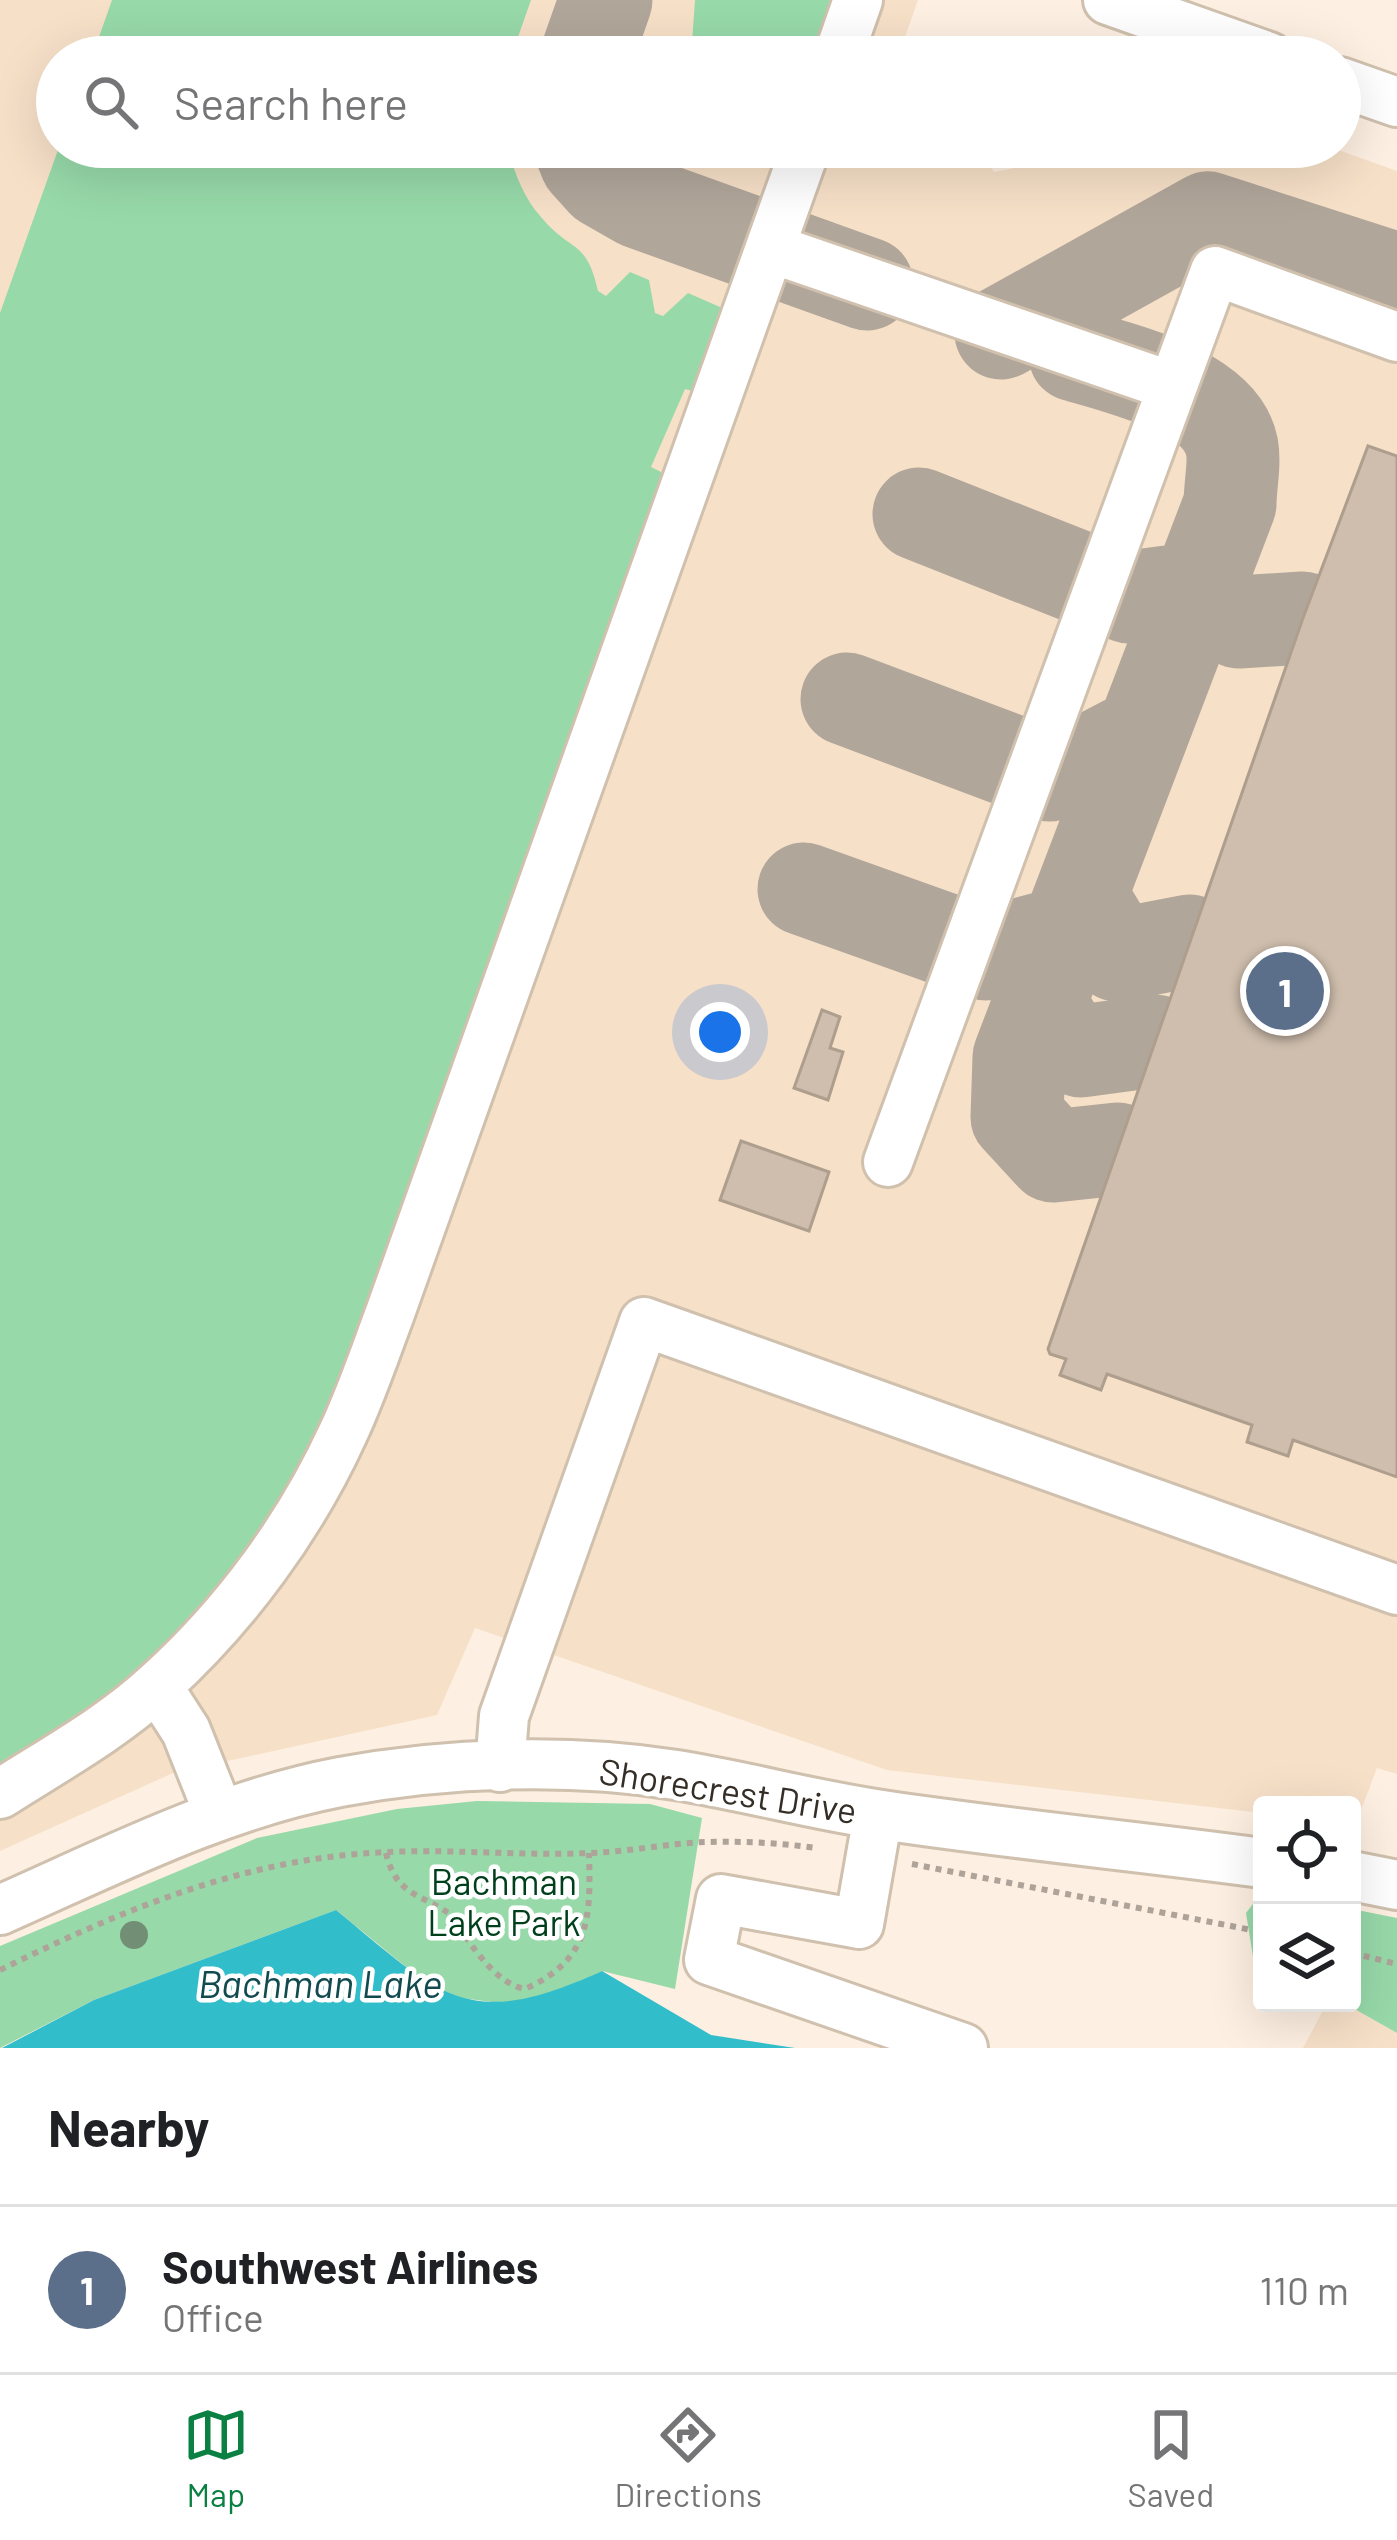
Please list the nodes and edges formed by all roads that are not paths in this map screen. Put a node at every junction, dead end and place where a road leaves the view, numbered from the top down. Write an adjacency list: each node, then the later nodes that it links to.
1 (859, 0): 3 (street)
2 (1108, 0): 4 (street)
3 (846, 36)
4 (1210, 36)
5 (1361, 90): 6 (street)
6 (1397, 103)
7 (799, 168): 8 (street)
8 (770, 248): 10 (street); 13 (street)
9 (1397, 337): 10 (street)
10 (1171, 386): 11 (street)
11 (888, 1162)
12 (1397, 1590): 14 (street)
13 (158, 1686): 15 (street); 16 (street)
14 (500, 1767): 16 (street, Shorecrest Drive); 17 (street, Shorecrest Drive)
15 (0, 1795)
16 (219, 1814): 19 (street, Shorecrest Drive)
17 (874, 1835): 18 (street, Shorecrest Drive); 20 (street)
18 (1253, 1862)
19 (0, 1910)
20 (963, 2048)

